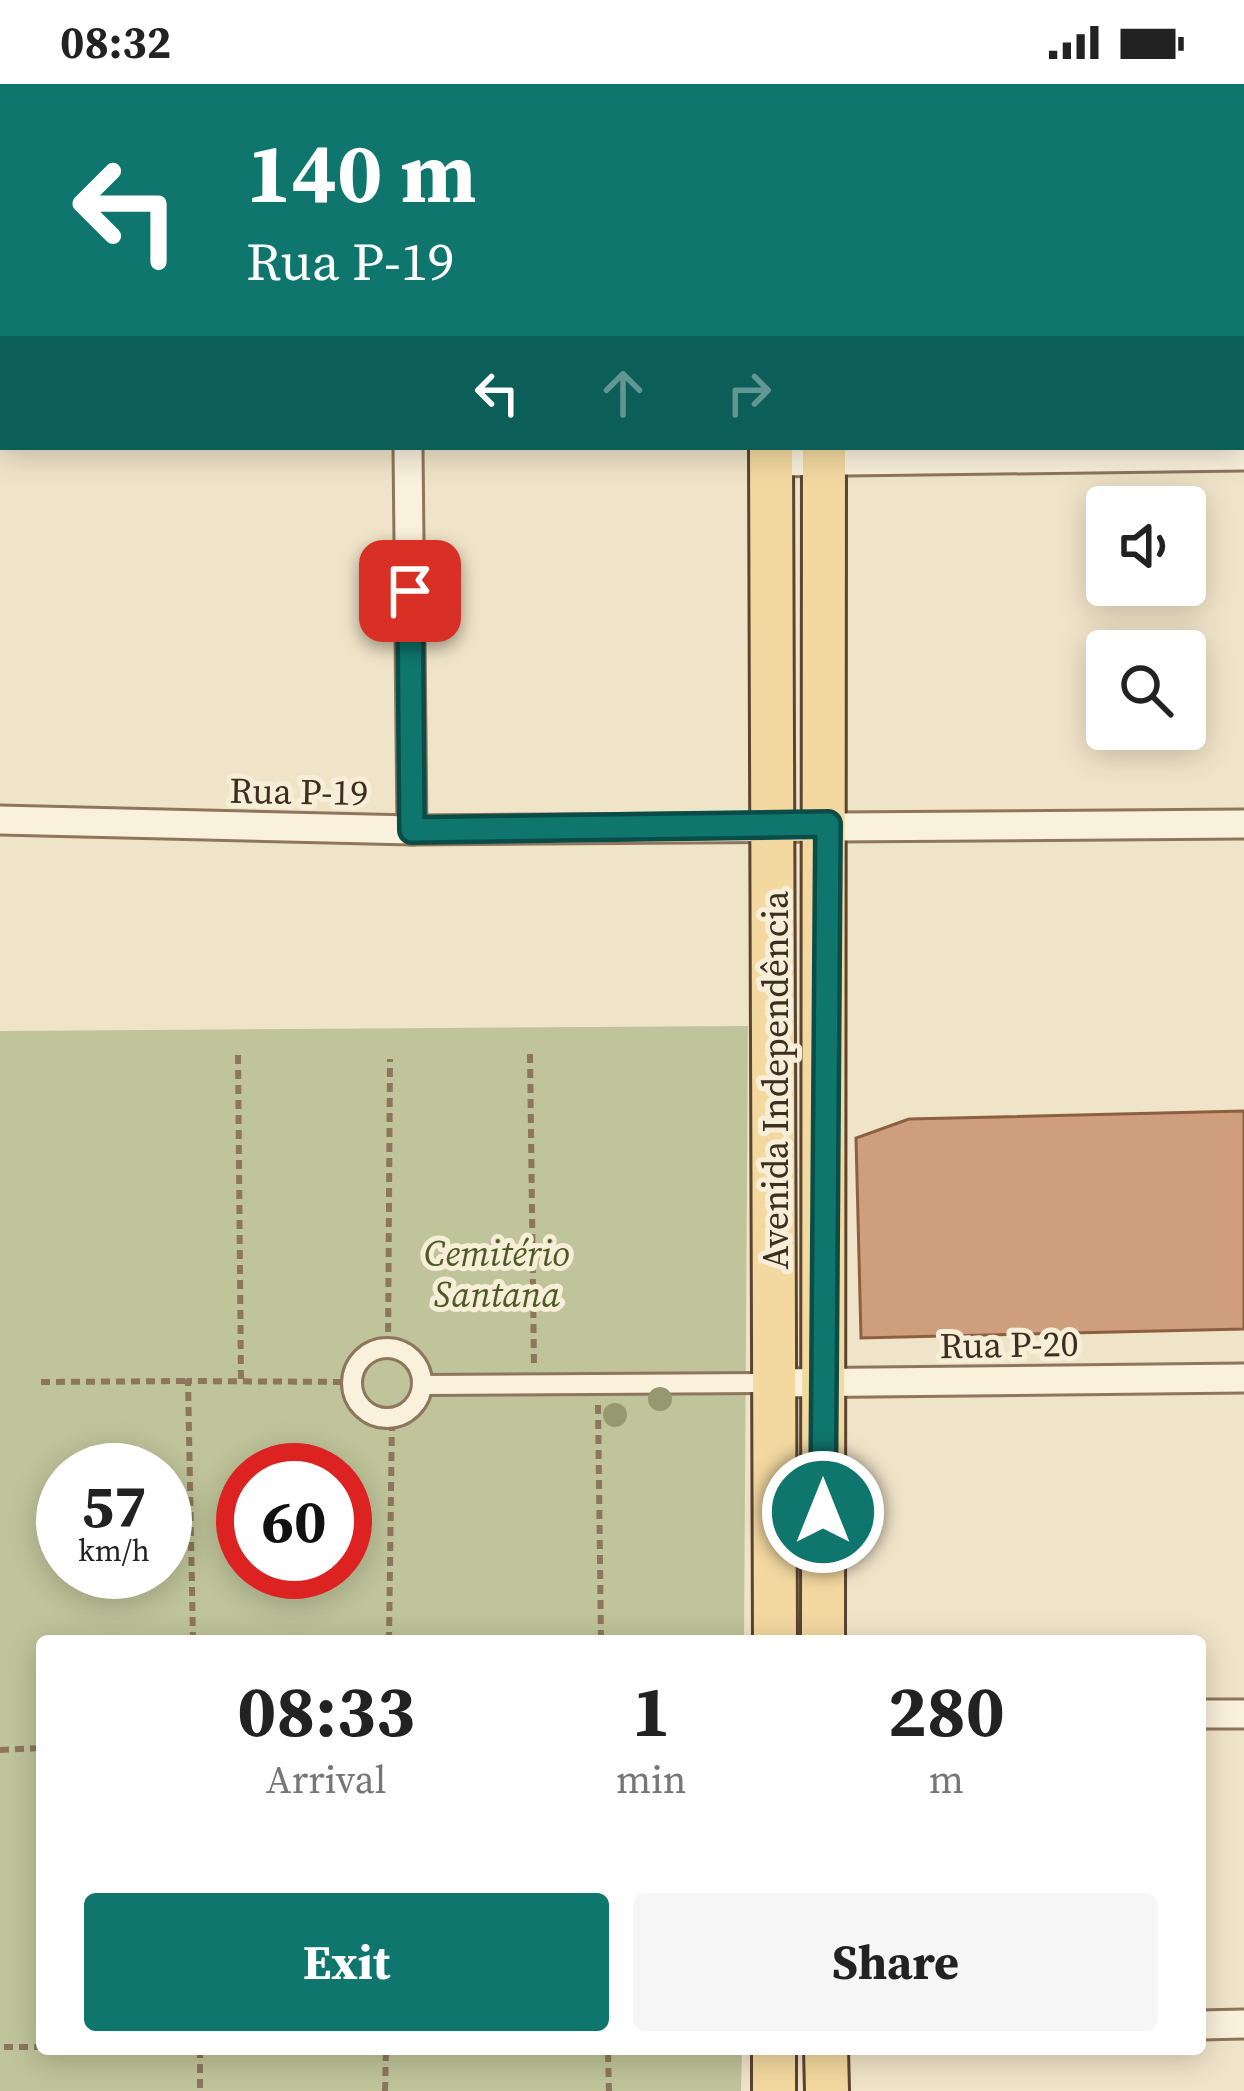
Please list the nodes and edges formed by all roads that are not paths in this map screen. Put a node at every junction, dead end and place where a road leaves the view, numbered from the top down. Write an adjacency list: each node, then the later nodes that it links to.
1 (408, 450): 9 (street)
2 (824, 454): 3 (street); 4 (street); 7 (main road, Avenida Independência)
3 (771, 455): 6 (main road, Avenida Independência)
4 (1244, 456)
5 (0, 820): 9 (street, Rua P-19)
6 (775, 824): 7 (street, Rua P-19); 9 (street, Rua P-19); 11 (main road, Avenida Independência)
7 (828, 824): 8 (street, Rua P-19); 12 (main road, Avenida Independência)
8 (1244, 824)
9 (412, 830)
10 (1244, 1378): 12 (street, Rua P-20)
11 (775, 1383): 12 (street, Rua P-20); 13 (street); 14 (main road, Avenida Independência)
12 (822, 1383): 15 (main road, Avenida Independência)
13 (422, 1385): 13 (street)
14 (775, 1635)
15 (824, 1635)
16 (1206, 1714): 17 (street)
17 (1244, 1714)
18 (1244, 2024): 19 (street)
19 (1206, 2025)
20 (774, 2055): 22 (main road)
21 (826, 2055): 23 (main road)
22 (774, 2091)
23 (827, 2091)

